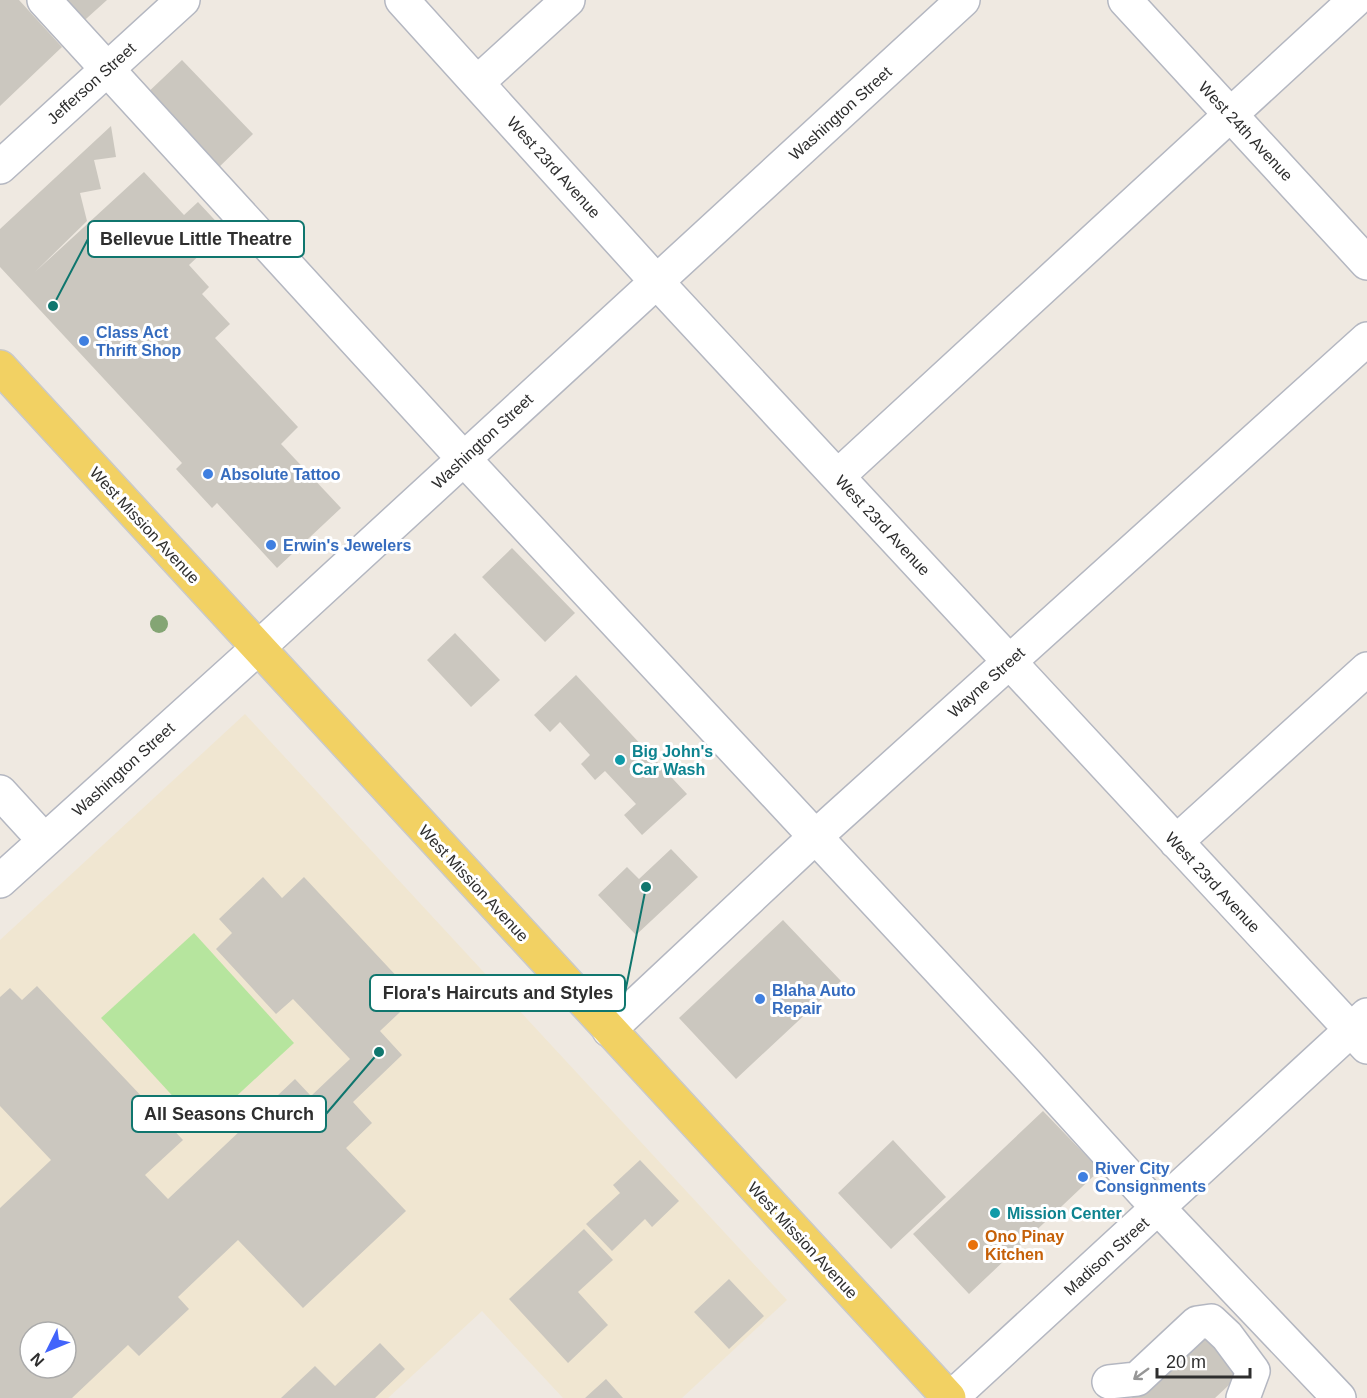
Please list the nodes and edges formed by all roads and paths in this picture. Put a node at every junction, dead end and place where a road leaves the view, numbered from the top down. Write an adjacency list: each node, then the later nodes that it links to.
1 (44, 0): 8 (street)
2 (183, 0): 8 (street, Jefferson Street)
3 (402, 0): 9 (street, West 23rd Avenue)
4 (568, 0): 9 (street)
5 (963, 0): 13 (street, Washington Street)
6 (1125, 0): 10 (street, West 24th Avenue)
7 (1355, 0): 10 (street)
8 (107, 69): 11 (street, Jefferson Street); 16 (street)
9 (478, 82): 13 (street, West 23rd Avenue)
10 (1230, 114): 12 (street, West 24th Avenue); 17 (street)
11 (0, 167)
12 (1367, 262)
13 (656, 281): 16 (street, Washington Street); 17 (street, West 23rd Avenue)
14 (1367, 339): 19 (street, Wayne Street)
15 (0, 367): 18 (main road, West Mission Avenue)
16 (463, 458): 18 (street, Washington Street); 22 (street)
17 (838, 476): 19 (street, West 23rd Avenue)
18 (258, 648): 23 (street, Washington Street); 26 (main road, West Mission Avenue)
19 (1009, 663): 22 (street, Wayne Street); 24 (street, West 23rd Avenue)
20 (1367, 669): 24 (street)
21 (0, 792): 23 (street)
22 (814, 838): 26 (street, Wayne Street); 28 (street)
23 (44, 840): 25 (street, Washington Street)
24 (1176, 842): 27 (street, West 23rd Avenue)
25 (0, 881)
26 (609, 1030): 30 (main road, West Mission Avenue)
27 (1362, 1031): 28 (street, Madison Street)
28 (1159, 1208): 30 (street, Madison Street); 32 (street)
29 (1109, 1382): 31 (street, one-way to 29)
30 (950, 1398)
31 (1243, 1398)
32 (1339, 1398)

